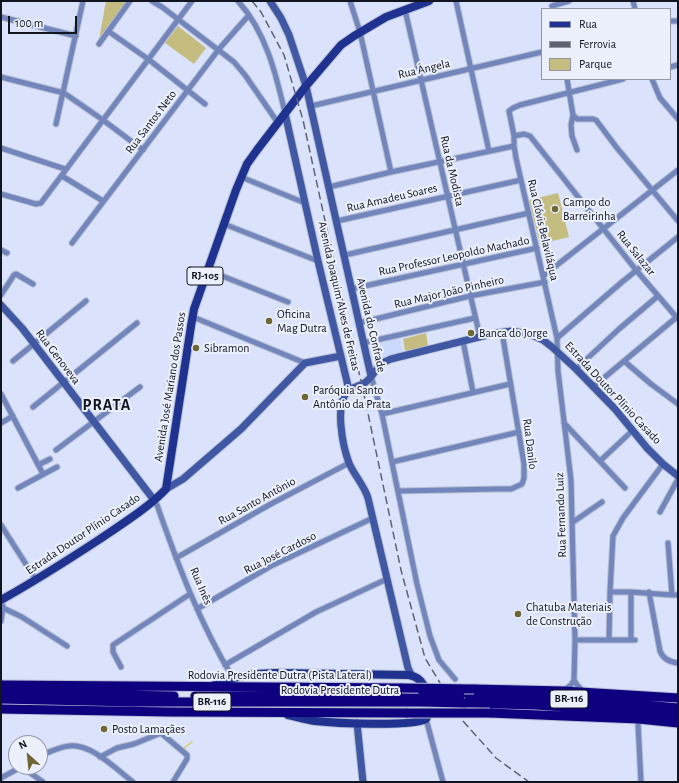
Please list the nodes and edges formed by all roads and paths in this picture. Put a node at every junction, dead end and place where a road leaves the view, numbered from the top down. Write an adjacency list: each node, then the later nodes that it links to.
1 (83, 1): 18 (street)
2 (130, 1): 16 (street)
3 (152, 1): 15 (street)
4 (192, 1): 15 (street)
5 (238, 1): 13 (street, Avenida Joaquim Alves de Freitas)
6 (270, 1): 29 (street, Avenida do Confrade)
7 (350, 1): 17 (street)
8 (429, 1): 12 (main road, Avenida José Mariano dos Passos / RJ-105)
9 (456, 1): 23 (street)
10 (569, 1): 11 (street)
11 (552, 5)
12 (405, 10): 17 (main road, Avenida José Mariano dos Passos / RJ-105); 25 (street, Rua da Modista)
13 (249, 15): 20 (street, Rua Santos Neto); 36 (street, Avenida Joaquim Alves de Freitas)
14 (1, 18): 18 (street)
15 (178, 20): 20 (street); 22 (street)
16 (108, 30): 19 (street); 22 (street)
17 (360, 32): 29 (main road, Avenida José Mariano dos Passos / RJ-105); 31 (street)
18 (76, 36): 32 (street)
19 (99, 44)
20 (218, 49): 30 (street, Rua Santos Neto); 40 (street)
21 (541, 52): 23 (street, Rua Ângela)
22 (148, 59): 30 (street); 39 (street)
23 (470, 69): 25 (street, Rua Ângela); 47 (street)
24 (1, 78): 32 (street)
25 (421, 80): 31 (street, Rua Ângela); 48 (street, Rua da Modista)
26 (567, 80): 33 (street)
27 (619, 80): 33 (street)
28 (652, 80): 38 (street)
29 (306, 86): 35 (street, Avenida do Confrade); 36 (main road, Avenida José Mariano dos Passos / RJ-105)
30 (188, 90): 34 (street); 45 (street, Rua Santos Neto)
31 (374, 92): 35 (street, Rua Ângela); 51 (street)
32 (64, 93): 39 (street); 41 (street)
33 (570, 94): 37 (street); 42 (street, Rua Clóvis Belaviláqua)
34 (205, 104)
35 (311, 106): 55 (street, Avenida do Confrade)
36 (285, 113): 40 (main road, Avenida José Mariano dos Passos / RJ-105); 60 (street, Avenida Joaquim Alves de Freitas)
37 (573, 114): 46 (street); 56 (street)
38 (678, 119)
39 (103, 120): 45 (street); 49 (street)
40 (278, 123): 53 (main road, Avenida José Mariano dos Passos / RJ-105)
41 (56, 124)
42 (514, 136): 43 (street, Rua Clóvis Belaviláqua); 65 (street, Rua Salazar)
43 (514, 146): 47 (street); 54 (street, Rua Clóvis Belaviláqua)
44 (1, 148): 49 (street)
45 (143, 150): 59 (street, Rua Santos Neto)
46 (577, 150)
47 (489, 151): 48 (street)
48 (439, 161): 51 (street); 58 (street, Rua da Modista)
49 (65, 169): 52 (street)
50 (678, 170): 56 (street)
51 (391, 172): 55 (street)
52 (62, 176): 57 (street); 59 (street)
53 (241, 177): 60 (street); 64 (main road, Avenida José Mariano dos Passos / RJ-105)
54 (521, 180): 58 (street, Rua Amadeu Soares); 61 (street, Rua Clóvis Belaviláqua)
55 (329, 187): 63 (street, Avenida do Confrade)
56 (652, 190): 62 (street); 65 (street)
57 (1, 194)
58 (447, 196): 63 (street, Rua Amadeu Soares); 66 (street, Rua da Modista)
59 (103, 202): 68 (street, Rua Santos Neto)
60 (305, 203): 73 (street, Avenida Joaquim Alves de Freitas)
61 (528, 213): 66 (street); 69 (street, Rua Clóvis Belaviláqua)
62 (678, 220)
63 (337, 221): 72 (street, Avenida do Confrade)
64 (224, 224): 73 (street); 75 (main road, Avenida José Mariano dos Passos / RJ-105)
65 (604, 229): 76 (street, Rua Salazar); 77 (street)
66 (455, 230): 72 (street); 74 (street, Rua da Modista)
67 (678, 237): 76 (street)
68 (72, 243)
69 (537, 248): 74 (street, Rua Professor Leopoldo Machado); 77 (street, Rua Clóvis Belaviláqua)
70 (1, 250): 71 (street)
71 (7, 254)
72 (345, 255): 80 (street, Avenida do Confrade)
73 (318, 261): 99 (street, Avenida Joaquim Alves de Freitas)
74 (463, 264): 80 (street, Rua Professor Leopoldo Machado); 82 (street, Rua da Modista)
75 (208, 270): 85 (street); 87 (main road, Avenida José Mariano dos Passos / RJ-105)
76 (636, 270): 83 (street, Rua Salazar); 94 (street)
77 (543, 276): 78 (street, Rua Clóvis Belaviláqua)
78 (545, 282): 82 (street, Rua Major João Pinheiro); 94 (street, Rua Clóvis Belaviláqua)
79 (33, 284): 81 (street)
80 (351, 289): 91 (street, Avenida do Confrade)
81 (1, 295)
82 (470, 296): 89 (street, Rua da Modista); 91 (street, Rua Major João Pinheiro)
83 (658, 296): 88 (street, Rua Salazar); 103 (street)
84 (86, 301): 97 (street)
85 (288, 302)
86 (1, 305): 97 (street, Rua Genoveva)
87 (193, 317): 102 (street); 134 (main road, Avenida José Mariano dos Passos / RJ-105)
88 (678, 317): 101 (street)
89 (475, 318): 93 (street, Rua da Modista); 96 (street)
90 (137, 323): 105 (street)
91 (359, 323): 96 (street, Avenida do Confrade)
92 (502, 332): 93 (street, Estrada Doutor Plínio Casado); 98 (street, Estrada Doutor Plínio Casado); 106 (street, Rua Danilo)
93 (480, 337): 95 (street, Estrada Doutor Plínio Casado)
94 (557, 338): 98 (street, Rua Clóvis Belaviláqua)
95 (463, 341): 104 (street, Estrada Doutor Plínio Casado); 110 (street)
96 (363, 343): 104 (street, Avenida do Confrade)
97 (34, 344): 100 (street); 105 (street, Rua Genoveva)
98 (557, 351): 103 (street, Estrada Doutor Plínio Casado); 118 (street, Rua Fernando Luiz)
99 (341, 356): 102 (street); 109 (street, Avenida Joaquim Alves de Freitas)
100 (13, 360)
101 (624, 361): 108 (street); 112 (street)
102 (305, 363): 134 (street, Estrada Doutor Plínio Casado)
103 (576, 369): 108 (street, Estrada Doutor Plínio Casado)
104 (371, 376): 109 (street, Estrada Doutor Plínio Casado); 114 (street, Avenida do Confrade)
105 (64, 383): 113 (street); 116 (street, Rua Genoveva)
106 (510, 384): 110 (street); 120 (street, Rua Danilo)
107 (140, 387): 116 (street)
108 (594, 387): 119 (street, Estrada Doutor Plínio Casado)
109 (349, 390): 125 (street, Avenida Joaquim Alves de Freitas)
110 (473, 392): 114 (street)
111 (1, 394): 115 (street)
112 (678, 404)
113 (33, 407)
114 (382, 414): 124 (street, Avenida do Confrade)
115 (12, 416): 117 (street); 127 (street)
116 (93, 421): 121 (street); 136 (street, Rua Genoveva)
117 (1, 423)
118 (564, 423): 123 (street); 140 (street, Rua Fernando Luiz)
119 (632, 430): 123 (street); 126 (street, Estrada Doutor Plínio Casado)
120 (519, 432): 124 (street); 135 (street, Rua Danilo)
121 (56, 450)
122 (50, 459): 127 (street)
123 (600, 461): 133 (street)
124 (392, 462): 135 (street, Avenida do Confrade)
125 (349, 463): 139 (street, Avenida Joaquim Alves de Freitas); 143 (street, Rua Santo Antônio)
126 (663, 464): 130 (street, Estrada Doutor Plínio Casado); 146 (street)
127 (38, 465): 129 (street)
128 (57, 468): 129 (street)
129 (43, 474): 132 (street)
130 (678, 476)
131 (678, 480): 138 (street)
132 (18, 488)
133 (625, 488)
134 (166, 489): 136 (main road, Estrada Doutor Plínio Casado)
135 (398, 491): 164 (street, Avenida do Confrade)
136 (154, 500): 143 (street, Rua Inês); 145 (main road, Estrada Doutor Plínio Casado)
137 (602, 502): 140 (street)
138 (660, 512)
139 (373, 518): 144 (street, Avenida Joaquim Alves de Freitas); 154 (street, Rua José Cardoso)
140 (573, 522): 156 (street, Rua Fernando Luiz)
141 (1, 525): 145 (street)
142 (668, 543): 150 (street)
143 (176, 558): 149 (street, Rua Inês)
144 (387, 579): 160 (street); 162 (street, Avenida Joaquim Alves de Freitas)
145 (36, 580): 152 (main road, Estrada Doutor Plínio Casado)
146 (610, 592): 147 (street); 157 (street)
147 (631, 592): 148 (street); 157 (street)
148 (649, 592): 150 (street); 159 (street)
149 (190, 594): 154 (street, Rua Inês); 161 (street)
150 (672, 595): 151 (street)
151 (678, 595)
152 (1, 600): 153 (street)
153 (3, 608): 155 (street); 158 (street)
154 (197, 609): 160 (street, Rua Inês)
155 (1, 621)
156 (575, 640): 157 (street); 165 (street, Rua Fernando Luiz)
157 (609, 640)
158 (67, 646)
159 (678, 663)
160 (226, 665): 163 (street, Rua Inês)
161 (121, 667)
162 (405, 672): 163 (main road); 180 (main road)
163 (233, 678): 167 (main road)
164 (455, 678)
165 (574, 680): 168 (street); 169 (street)
166 (1, 685): 167 (highway, Rodovia Presidente Dutra (Pista Lateral) / BR-116)
167 (211, 686): 168 (highway, Rodovia Presidente Dutra (Pista Lateral) / BR-116, bridge)
168 (564, 691): 169 (highway, Rodovia Presidente Dutra (Pista Lateral) / BR-116)
169 (585, 692): 171 (highway, Rodovia Presidente Dutra (Pista Lateral) / BR-116)
170 (1, 693): 173 (highway, Rodovia Presidente Dutra / BR-116)
171 (678, 698)
172 (1, 699): 173 (highway, Rodovia Presidente Dutra / BR-116)
173 (422, 699): 174 (highway, Rodovia Presidente Dutra / BR-116, bridge)
174 (462, 699): 175 (highway, Rodovia Presidente Dutra / BR-116); 179 (highway, Rodovia Presidente Dutra / BR-116)
175 (678, 708)
176 (1, 709): 177 (highway, BR-116)
177 (275, 711): 178 (highway, BR-116, bridge); 182 (main road)
178 (516, 715): 181 (highway, BR-116); 184 (highway)
179 (678, 715)
180 (426, 719): 182 (main road); 192 (street)
181 (656, 721): 183 (highway, BR-116); 184 (highway)
182 (357, 723): 191 (street)
183 (678, 723)
184 (638, 724): 193 (street)
185 (48, 753): 186 (street)
186 (100, 757): 189 (street); 190 (street)
187 (33, 775): 188 (street)
188 (43, 782)
189 (133, 782)
190 (173, 782)
191 (362, 782)
192 (443, 782)
193 (641, 782)

